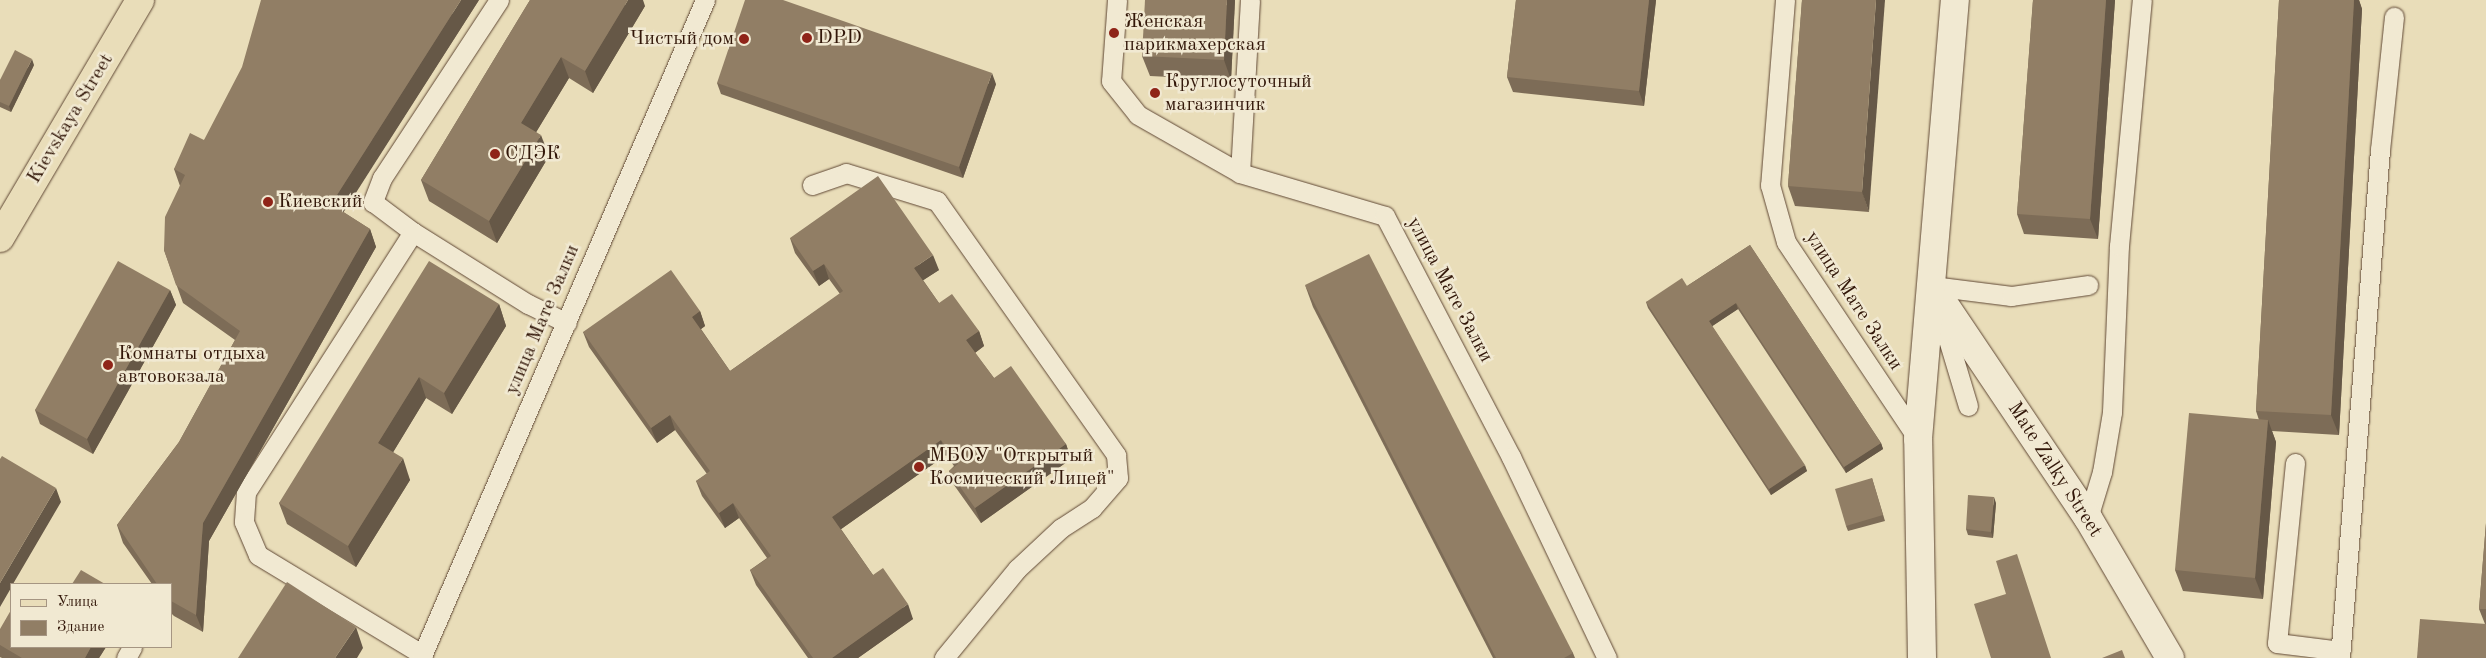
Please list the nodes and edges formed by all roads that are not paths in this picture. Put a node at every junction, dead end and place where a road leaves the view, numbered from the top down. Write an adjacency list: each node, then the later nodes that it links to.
1 (499, 0): 12 (lane)
2 (705, 0): 16 (lane, улица Мате Залки)
3 (1117, 0): 10 (lane, улица Мате Залки)
4 (1250, 0): 10 (lane)
5 (1785, 0): 18 (lane, улица Мате Залки)
6 (1955, 0): 15 (street)
7 (2142, 0): 20 (lane)
8 (135, 2): 13 (main road, Kievskaya Street)
9 (2394, 17): 21 (lane)
10 (1240, 173): 24 (lane, улица Мате Залки)
11 (812, 185): 23 (lane)
12 (413, 232): 16 (lane); 22 (lane)
13 (0, 238)
14 (2088, 285): 15 (lane)
15 (1932, 286): 17 (lane); 18 (street); 20 (street, Mate Zalky Street)
16 (567, 323): 22 (lane, улица Мате Залки)
17 (1968, 406)
18 (1918, 439): 25 (street)
19 (2295, 463): 21 (lane)
20 (2088, 518): 26 (street, Mate Zalky Street)
21 (2340, 654)
22 (422, 657)
23 (944, 658)
24 (1607, 658)
25 (1922, 658)
26 (2170, 658)

